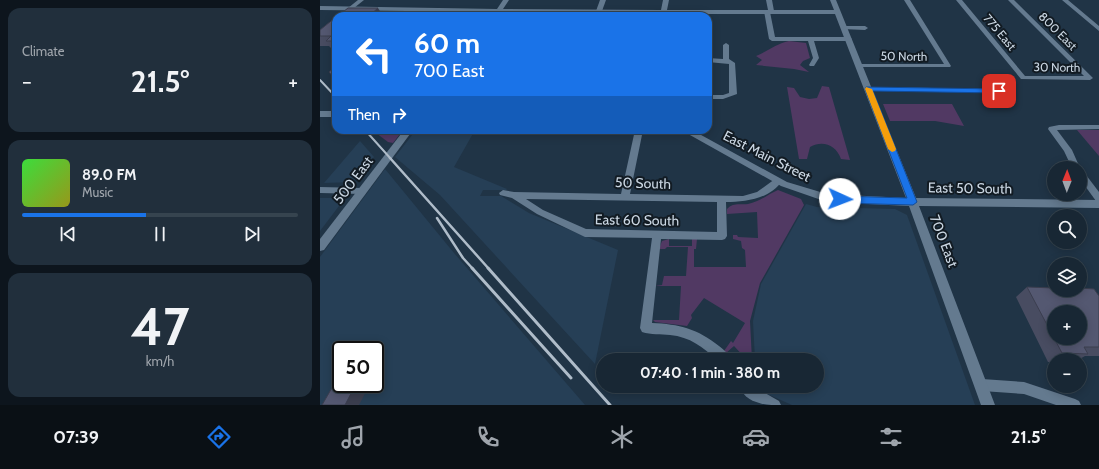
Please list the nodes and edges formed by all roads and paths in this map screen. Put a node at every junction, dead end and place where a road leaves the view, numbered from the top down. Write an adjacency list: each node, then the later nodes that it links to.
1 (361, 0): 12 (street)
2 (506, 0): 16 (street)
3 (603, 0): 17 (street)
4 (666, 0): 18 (street)
5 (769, 0): 13 (street)
6 (833, 0): 20 (street, 700 East)
7 (907, 0): 30 (street, 50 North)
8 (959, 0): 31 (street, 775 East)
9 (1011, 0): 32 (street, 800 East)
10 (1065, 0): 23 (street)
11 (320, 8): 12 (street)
12 (350, 9): 14 (street); 15 (street)
13 (769, 11): 19 (street); 20 (street); 24 (street)
14 (346, 12)
15 (460, 12)
16 (497, 12)
17 (598, 12)
18 (663, 12)
19 (712, 12)
20 (838, 12): 21 (street, 700 East)
21 (844, 28): 22 (street); 25 (street, 700 East)
22 (865, 28)
23 (1099, 29)
24 (811, 39): 25 (street); 29 (street)
25 (849, 39): 30 (street, 700 East)
26 (726, 45): 28 (street)
27 (712, 60): 28 (street)
28 (727, 61): 35 (street)
29 (812, 65)
30 (859, 66): 33 (street, 700 East)
31 (1023, 78): 32 (street, 30 North)
32 (1090, 78)
33 (868, 89): 34 (street); 53 (street, 700 East)
34 (999, 91)
35 (712, 96)
36 (320, 114): 37 (street)
37 (332, 114)
38 (1099, 127): 42 (street)
39 (406, 134): 46 (street, 500 East)
40 (638, 134): 49 (street)
41 (692, 134): 43 (street, East Main Street)
42 (1073, 161)
43 (778, 181): 50 (street, 50 South); 51 (street, East Main Street)
44 (1087, 183): 52 (street)
45 (320, 190): 46 (street)
46 (362, 191): 56 (street, 500 East)
47 (503, 192): 48 (street, 50 South)
48 (514, 195): 49 (street, 50 South); 55 (street, East 60 South)
49 (625, 196): 50 (street, 50 South)
50 (720, 199): 55 (street, East 60 South)
51 (840, 199): 53 (street, East 50 South)
52 (1099, 199)
53 (913, 202): 54 (street, East 50 South); 58 (street, 700 East)
54 (1099, 204)
55 (657, 234): 57 (street)
56 (320, 247)
57 (718, 353)
58 (982, 385): 61 (street, 700 East); 62 (street)
59 (753, 393): 60 (street)
60 (775, 405)
61 (988, 405)
62 (1075, 405)

